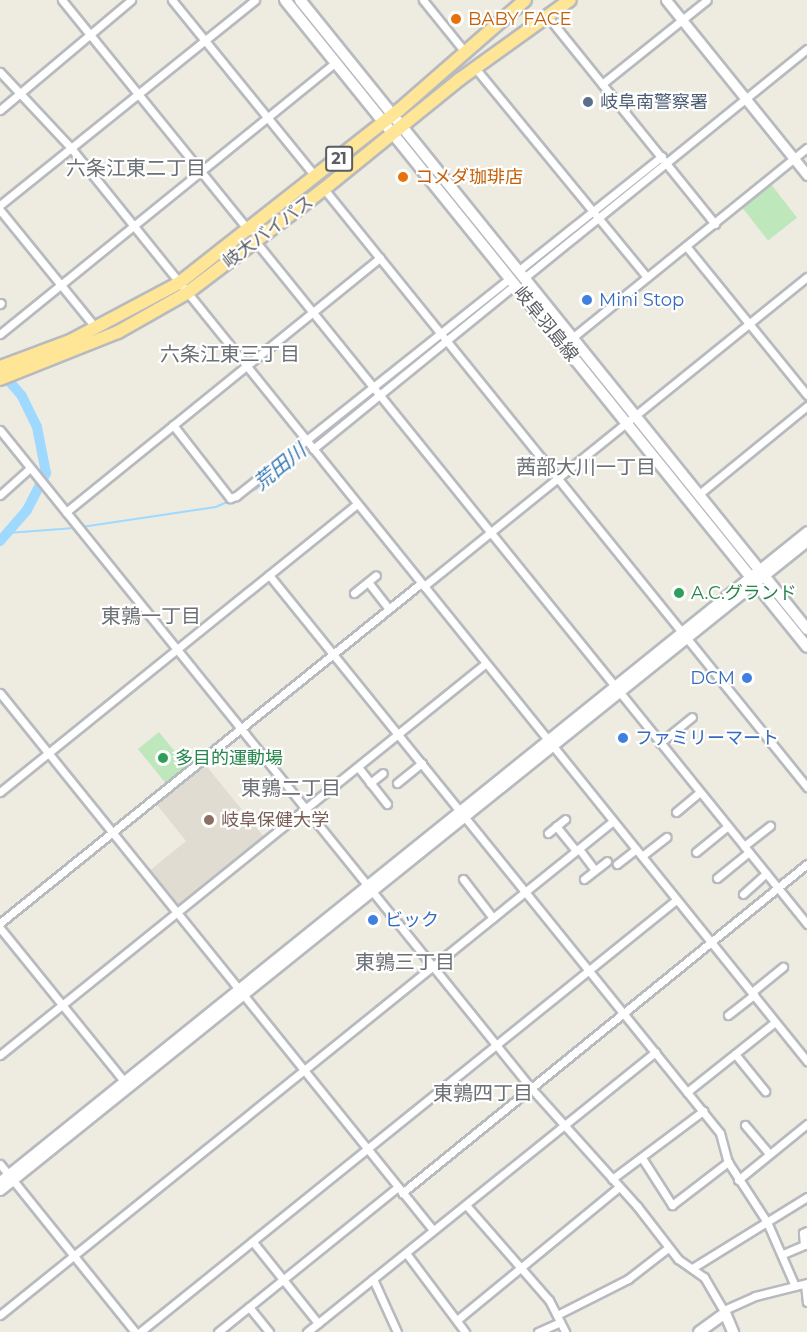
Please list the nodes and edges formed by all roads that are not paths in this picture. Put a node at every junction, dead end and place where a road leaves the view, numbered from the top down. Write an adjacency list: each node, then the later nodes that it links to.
1 (62, 0): 14 (street)
2 (131, 0): 14 (street)
3 (172, 0): 15 (street)
4 (255, 0): 15 (street)
5 (285, 0): 18 (main road, 岐阜羽島線)
6 (300, 0): 27 (main road, 岐阜羽島線)
7 (423, 0): 17 (street)
8 (525, 0): 17 (highway, 岐大バイパス / 21)
9 (570, 0): 12 (highway, 岐大バイパス / 21)
10 (666, 0): 13 (street)
11 (707, 0): 13 (street)
12 (548, 17): 19 (highway, 岐大バイパス / 21); 21 (street)
13 (682, 20): 21 (street); 24 (street)
14 (89, 34): 22 (street); 23 (street)
15 (205, 41): 23 (street); 26 (street)
16 (807, 49): 24 (street)
17 (465, 52): 27 (highway, 岐大バイパス / 21)
18 (336, 62): 26 (street); 27 (main road, 岐阜羽島線)
19 (476, 69): 28 (highway, 岐大バイパス / 21); 40 (street)
20 (0, 72): 22 (street)
21 (602, 84): 31 (street)
22 (19, 91): 25 (street); 29 (street)
23 (138, 94): 29 (street); 34 (street)
24 (746, 99): 32 (street); 33 (street)
25 (0, 110)
26 (266, 117): 34 (street); 36 (street)
27 (388, 119): 28 (main road, 岐阜羽島線); 36 (highway, 岐大バイパス / 21)
28 (397, 130): 37 (highway, 岐大バイパス / 21); 49 (main road, 岐阜羽島線)
29 (71, 148): 38 (street); 42 (street)
30 (807, 148): 32 (street)
31 (662, 156): 33 (street); 40 (street)
32 (794, 158): 35 (street); 41 (street)
33 (667, 162): 40 (street); 41 (street)
34 (200, 172): 42 (street); 43 (street)
35 (807, 175)
36 (316, 177): 43 (highway, 岐大バイパス / 21)
37 (324, 189): 44 (highway, 岐大バイパス / 21); 46 (street)
38 (0, 205)
39 (0, 210): 50 (street)
40 (596, 214): 47 (street); 49 (street)
41 (715, 224): 45 (street)
42 (133, 226): 50 (street); 51 (street)
43 (249, 231): 51 (highway, 岐大バイパス / 21)
44 (256, 242): 51 (highway, 岐大バイパス / 21); 53 (street)
45 (686, 246): 47 (street); 55 (street)
46 (380, 258): 53 (street); 57 (street)
47 (646, 277): 58 (street)
48 (807, 277): 55 (street)
49 (516, 278): 57 (street); 58 (main road, 岐阜羽島線); 66 (main road, 岐阜羽島線)
50 (60, 285): 54 (street); 56 (street)
51 (183, 288): 52 (highway, 岐大バイパス / 21); 60 (street)
52 (145, 311): 59 (highway, 岐大バイパス / 21); 61 (highway, 岐大バイパス / 21)
53 (314, 312): 60 (street); 62 (street)
54 (92, 322)
55 (749, 324): 63 (street); 65 (street)
56 (0, 334)
57 (444, 338): 62 (street); 71 (street)
58 (572, 338): 65 (main road, 岐阜羽島線)
59 (0, 367)
60 (246, 367): 67 (street); 69 (street)
61 (0, 379)
62 (377, 391): 69 (street); 77 (street)
63 (807, 395)
64 (807, 406): 73 (street)
65 (634, 416): 66 (street); 73 (main road, 岐阜羽島線)
66 (624, 424): 71 (street); 81 (main road, 岐阜羽島線)
67 (173, 425): 69 (street); 75 (street)
68 (0, 430): 70 (street)
69 (310, 445): 74 (street)
70 (32, 471): 72 (street); 75 (street)
71 (557, 478): 77 (street); 87 (street)
72 (0, 495)
73 (698, 495): 81 (main road, 岐阜羽島線)
74 (357, 504): 79 (street); 83 (street)
75 (66, 512): 89 (street)
76 (807, 531): 81 (street)
77 (490, 532): 83 (street); 92 (street)
78 (807, 541): 81 (street)
79 (269, 575): 89 (street); 90 (street)
80 (376, 575): 82 (street)
81 (757, 576): 86 (main road, 岐阜羽島線); 87 (street); 88 (main road, 岐阜羽島線)
82 (368, 582): 84 (street); 85 (street)
83 (423, 584): 85 (street); 91 (street)
84 (354, 593)
85 (390, 609): 90 (street)
86 (807, 629)
87 (684, 635): 92 (street); 105 (street)
88 (807, 647)
89 (177, 649): 95 (street); 99 (street)
90 (335, 654): 95 (street); 96 (street)
91 (486, 663): 96 (street); 97 (street)
92 (617, 688): 97 (street); 98 (street)
93 (0, 693): 99 (street)
94 (692, 717): 98 (street)
95 (242, 729): 109 (street); 117 (street)
96 (399, 734): 100 (street); 101 (street)
97 (550, 742): 111 (street); 113 (street)
98 (660, 743): 107 (street)
99 (48, 753): 106 (street); 117 (street)
100 (422, 763): 104 (street); 111 (street)
101 (358, 767): 103 (street); 109 (street)
102 (384, 772): 103 (street)
103 (370, 783): 108 (street)
104 (397, 783)
105 (807, 787)
106 (0, 792)
107 (700, 792): 110 (street); 115 (street)
108 (387, 804)
109 (306, 809): 133 (street); 138 (street)
110 (675, 812)
111 (462, 813): 133 (street); 135 (street)
112 (565, 819): 114 (street)
113 (613, 821): 120 (street); 122 (street)
114 (556, 826): 118 (street); 122 (street)
115 (728, 826): 121 (street); 123 (street)
116 (770, 826): 121 (street)
117 (112, 832): 138 (street); 141 (street)
118 (548, 833)
119 (666, 837): 124 (street)
120 (636, 849): 124 (street); 126 (street)
121 (747, 849): 129 (street); 130 (street)
122 (577, 850): 128 (street); 135 (street)
123 (696, 852)
124 (642, 856): 137 (street)
125 (608, 861): 128 (street)
126 (616, 864)
127 (807, 864): 134 (street)
128 (596, 870): 132 (street)
129 (766, 873): 134 (street); 136 (street)
130 (717, 878)
131 (463, 879): 139 (street)
132 (584, 879)
133 (369, 887): 143 (street); 146 (street)
134 (778, 888): 140 (street); 142 (street)
135 (526, 892): 139 (street); 145 (street)
136 (742, 894)
137 (676, 900): 142 (street); 145 (street)
138 (177, 912): 146 (street); 148 (street)
139 (493, 918): 143 (street)
140 (807, 924)
141 (0, 926): 148 (street)
142 (712, 942): 147 (street); 149 (street)
143 (433, 966): 152 (street); 157 (street)
144 (783, 967): 147 (street)
145 (588, 970): 149 (street); 152 (street)
146 (241, 991): 157 (street); 158 (street); 171 (street)
147 (753, 993): 150 (street); 151 (street)
148 (62, 1005): 155 (street); 158 (street)
149 (624, 1014): 153 (street); 159 (street)
150 (728, 1016)
151 (775, 1022): 154 (street); 156 (street)
152 (496, 1045): 159 (street); 166 (street)
153 (655, 1052): 161 (street); 165 (street)
154 (735, 1054): 160 (street); 161 (street)
155 (0, 1055)
156 (807, 1061)
157 (304, 1070): 166 (street); 186 (street)
158 (124, 1081): 171 (street)
159 (531, 1088): 165 (street); 176 (street)
160 (765, 1091)
161 (687, 1092): 162 (street)
162 (703, 1111): 168 (street); 169 (street)
163 (807, 1124): 167 (street)
164 (745, 1125): 167 (street)
165 (562, 1126): 172 (street); 178 (street)
166 (368, 1149): 176 (street); 182 (street)
167 (770, 1154): 173 (street)
168 (642, 1158): 169 (street); 172 (street)
169 (728, 1162): 173 (street)
170 (0, 1164): 171 (street)
171 (7, 1178): 175 (street); 186 (street)
172 (612, 1179): 174 (street)
173 (738, 1180): 179 (street)
174 (619, 1187): 183 (street); 188 (street)
175 (0, 1190)
176 (400, 1190): 180 (street); 189 (street)
177 (807, 1197): 179 (street)
178 (466, 1205): 180 (street); 188 (street)
179 (767, 1222): 185 (street); 187 (street)
180 (433, 1230): 184 (street)
181 (807, 1231): 185 (street)
182 (253, 1242): 189 (street); 201 (street)
183 (668, 1248): 187 (street); 197 (street)
184 (406, 1253): 190 (street); 198 (street)
185 (783, 1254): 192 (street)
186 (72, 1256): 196 (street); 200 (street)
187 (694, 1267): 195 (street)
188 (518, 1268): 197 (street); 198 (street)
189 (283, 1280): 194 (street); 199 (street)
190 (373, 1280): 199 (street); 205 (street)
191 (806, 1283): 192 (street); 193 (street)
192 (795, 1286): 195 (street)
193 (807, 1302)
194 (249, 1307): 202 (street); 203 (street)
195 (725, 1312): 209 (main road); 210 (main road)
196 (0, 1315)
197 (559, 1319): 207 (street); 208 (street)
198 (457, 1320): 206 (street)
199 (318, 1323): 204 (street)
200 (135, 1332)
201 (140, 1332)
202 (218, 1332)
203 (269, 1332)
204 (307, 1332)
205 (397, 1332)
206 (465, 1332)
207 (538, 1332)
208 (565, 1332)
209 (699, 1332)
210 (733, 1332)

